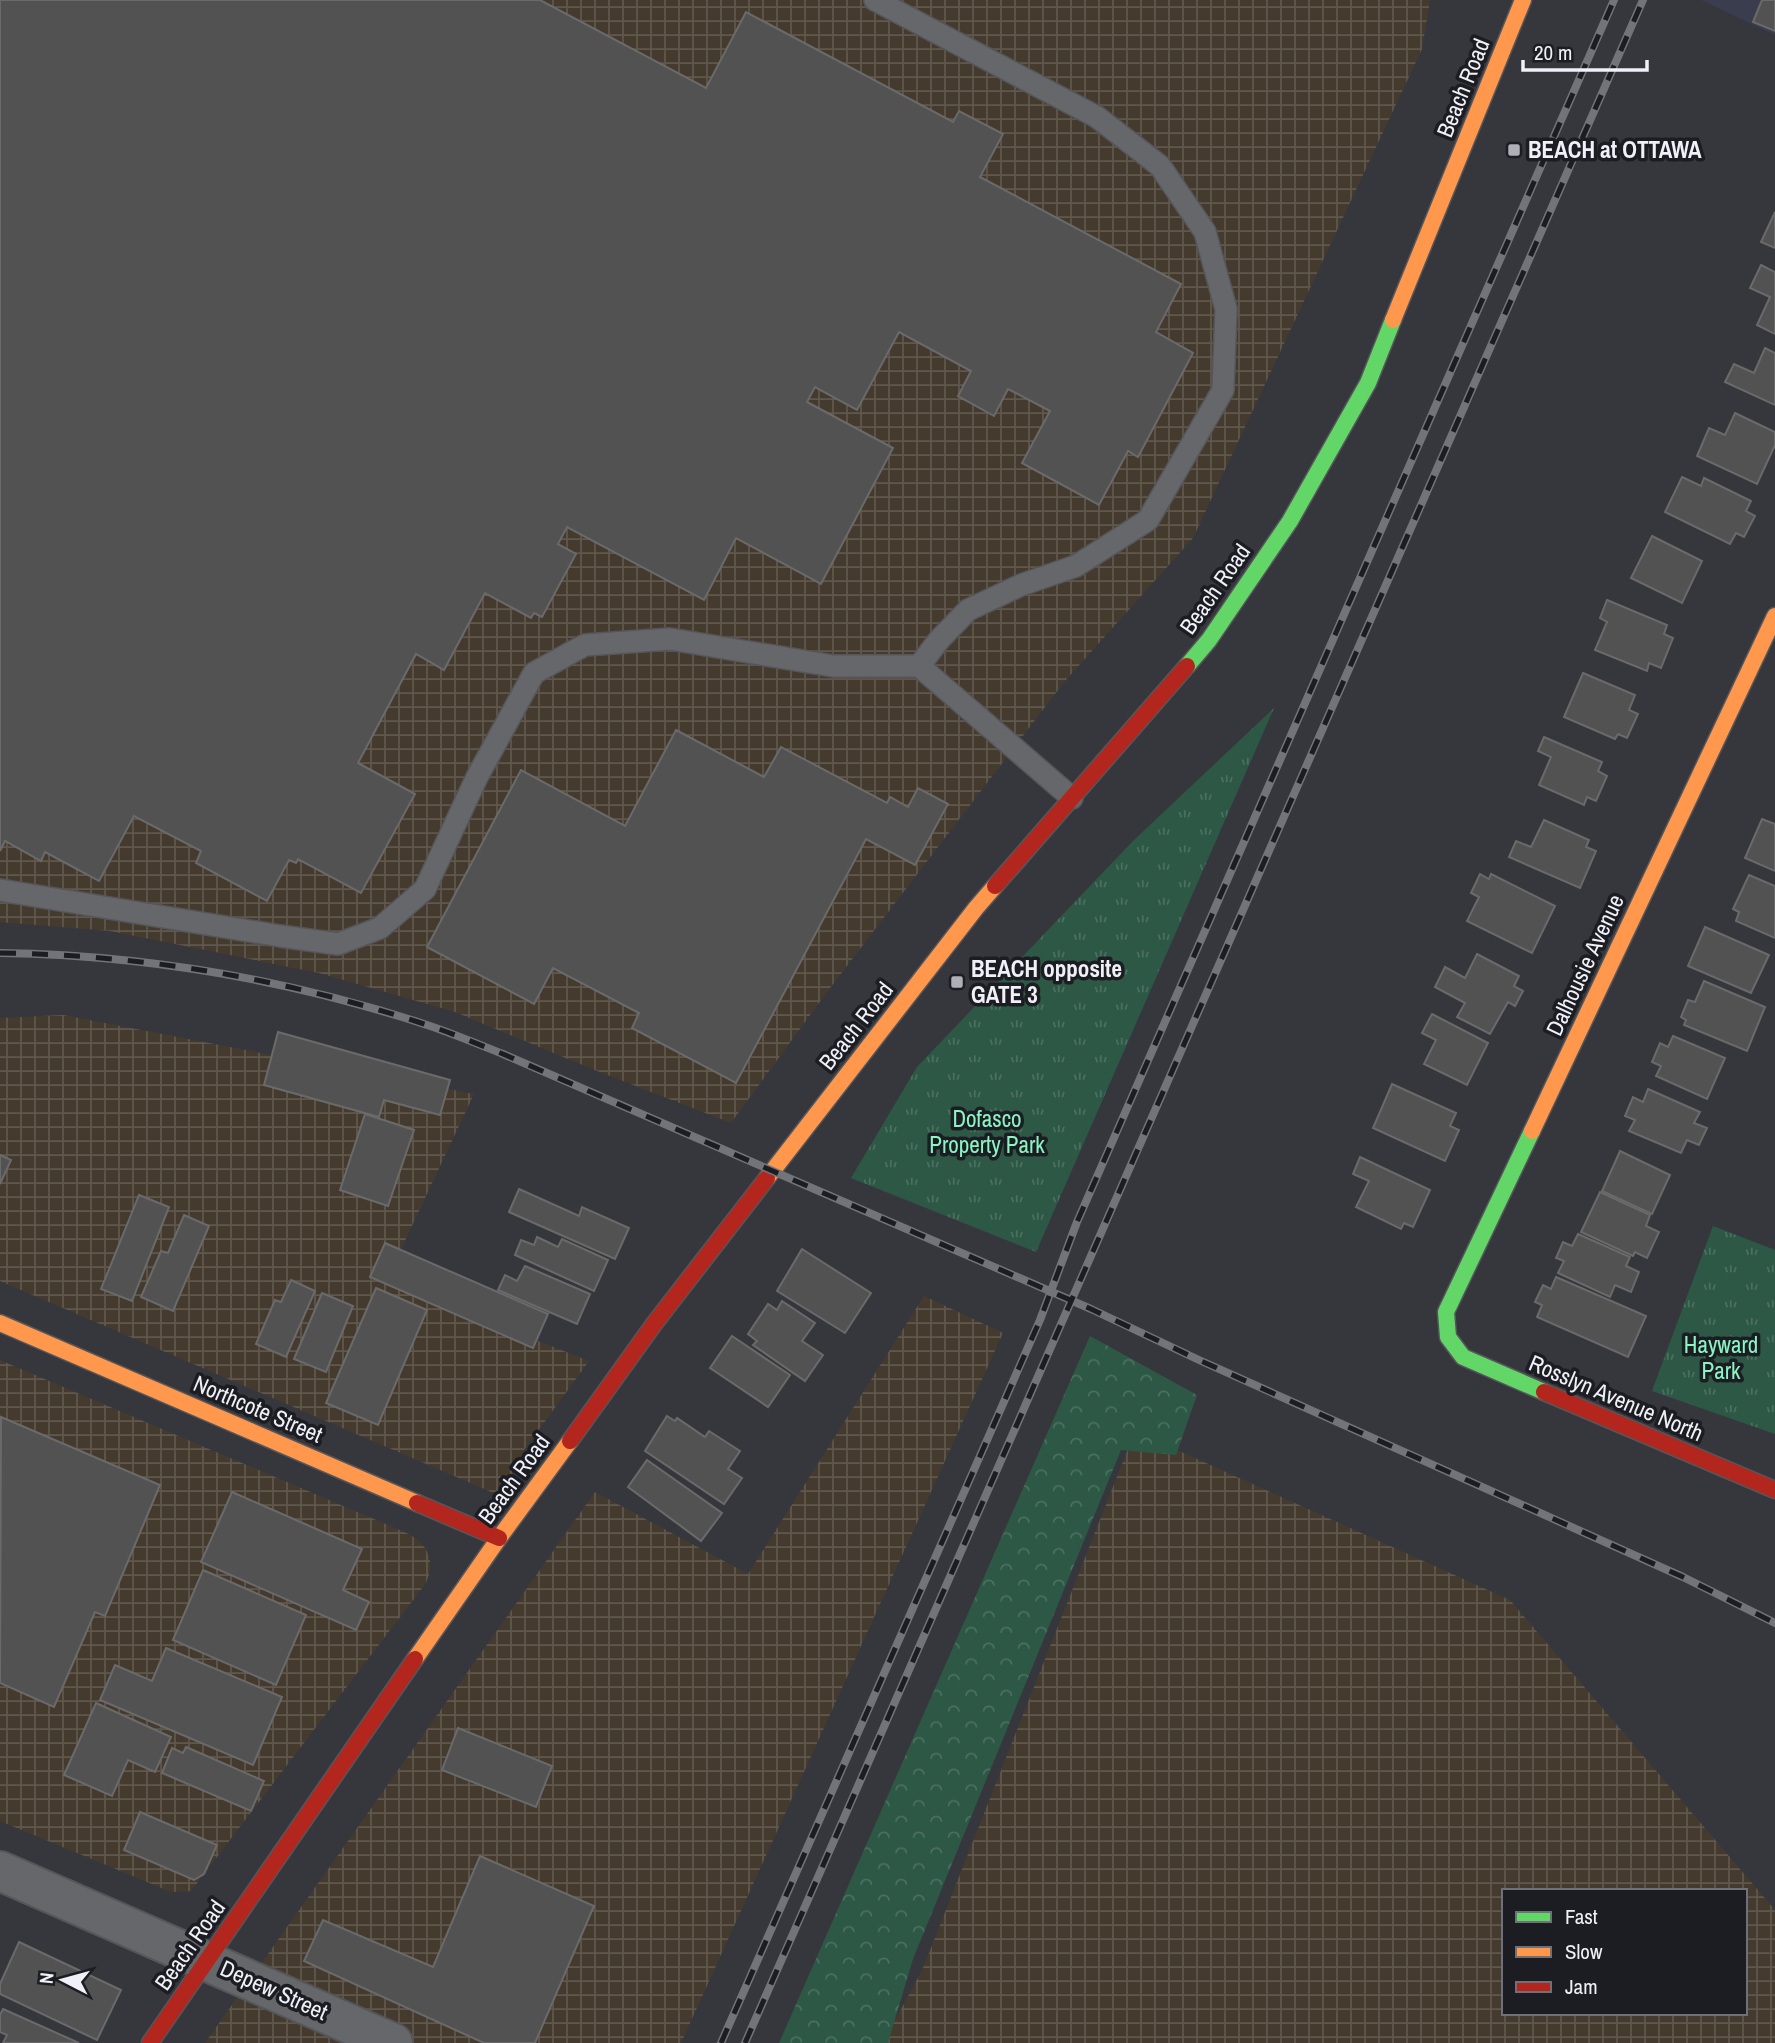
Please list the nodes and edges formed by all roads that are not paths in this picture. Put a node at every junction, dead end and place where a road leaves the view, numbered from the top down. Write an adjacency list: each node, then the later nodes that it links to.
1 (875, 0): 4 (lane)
2 (1523, 0): 5 (street, Beach Road)
3 (1775, 616): 8 (street, Dalhousie Avenue)
4 (919, 666): 5 (lane); 6 (lane)
5 (1072, 798): 10 (street, Beach Road)
6 (0, 890)
7 (0, 1323): 10 (street, Northcote Street)
8 (1448, 1336): 9 (street, Rosslyn Avenue North)
9 (1775, 1490)
10 (499, 1538): 12 (street, Beach Road)
11 (0, 1871): 12 (street, Depew Street)
12 (207, 1960): 13 (street, Beach Road); 14 (street, Depew Street)
13 (150, 2043)
14 (393, 2043)

